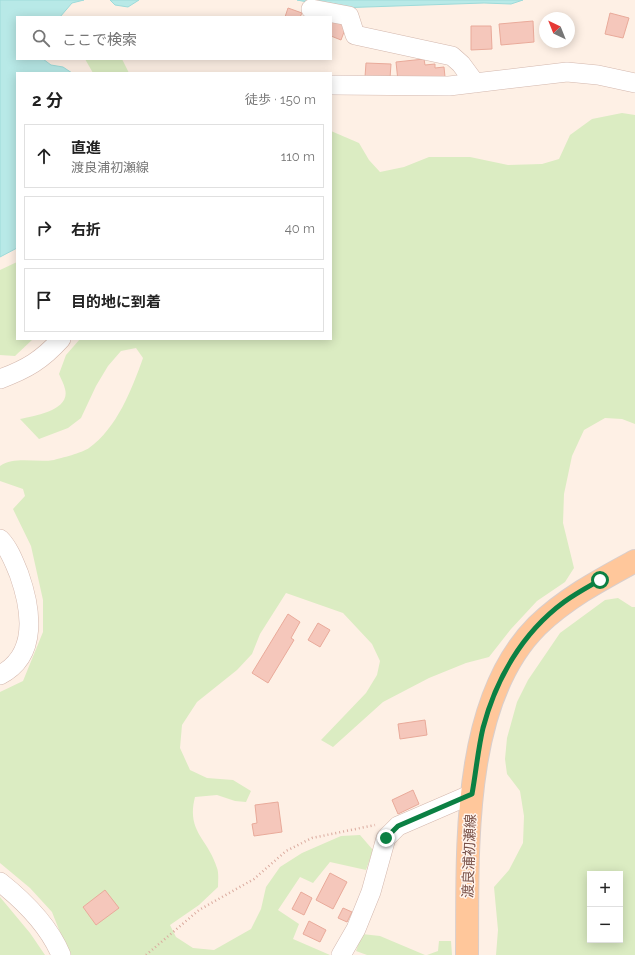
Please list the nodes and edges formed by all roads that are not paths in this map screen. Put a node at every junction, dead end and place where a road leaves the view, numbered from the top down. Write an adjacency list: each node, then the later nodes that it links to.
1 (311, 9): 2 (street)
2 (475, 83): 3 (street); 4 (street)
3 (635, 83)
4 (332, 85)
5 (60, 340): 6 (street)
6 (0, 379)
7 (0, 539): 9 (street)
8 (635, 561): 10 (main road, 渡良浦初瀬線)
9 (0, 675)
10 (472, 794): 13 (street); 14 (main road, 渡良浦初瀬線)
11 (0, 882): 12 (street)
12 (61, 955)
13 (342, 955)
14 (467, 955)

